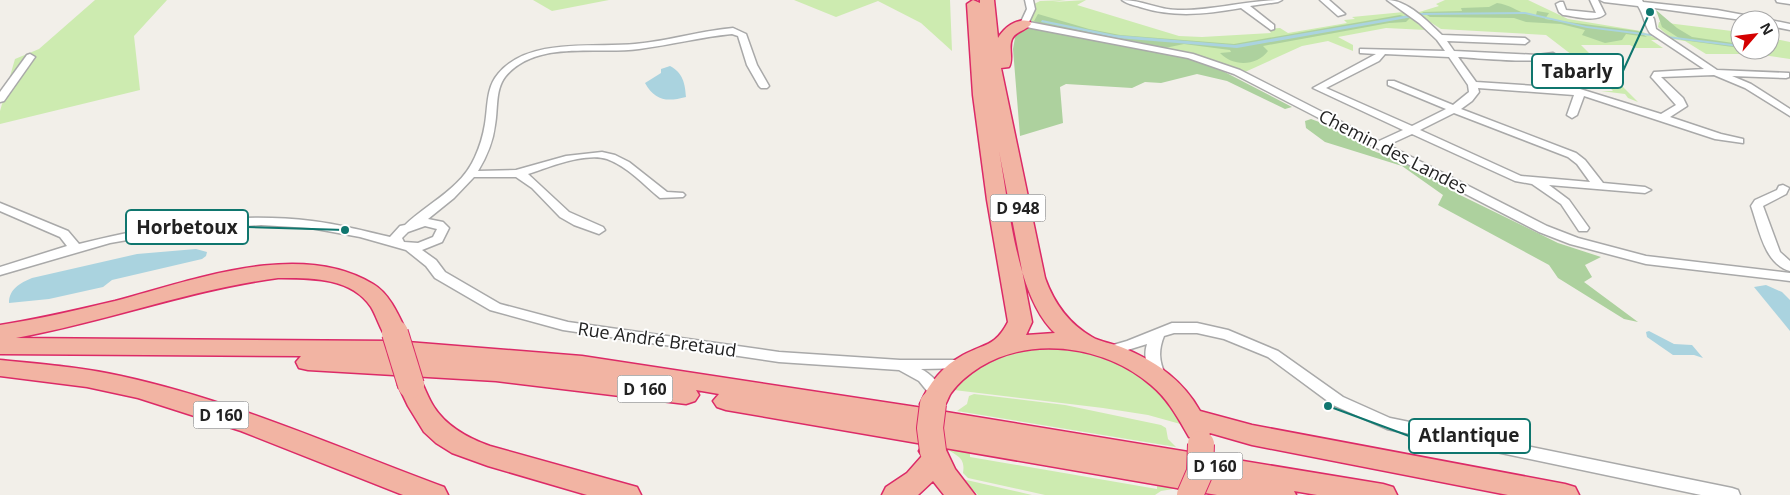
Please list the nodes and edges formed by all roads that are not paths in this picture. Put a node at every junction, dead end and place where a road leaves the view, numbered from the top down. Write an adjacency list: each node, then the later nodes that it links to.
1 (974, 0): 69 (highway, D 948)
2 (987, 0): 33 (highway, D 948)
3 (1039, 0): 12 (street)
4 (1126, 0): 16 (street)
5 (1278, 0): 16 (street)
6 (1324, 0): 18 (street)
7 (1391, 0): 22 (street)
8 (1594, 0): 15 (street)
9 (1604, 0): 13 (street)
10 (1707, 0): 17 (street)
11 (1780, 0): 14 (street)
12 (1029, 1): 20 (street)
13 (1638, 2): 17 (street); 29 (street)
14 (1790, 2)
15 (1560, 4)
16 (1244, 6): 21 (street)
17 (1717, 13): 19 (street)
18 (1341, 14)
19 (1730, 15)
20 (1024, 24): 33 (highway); 43 (street, Chemin des Landes)
21 (1271, 27)
22 (1440, 38): 23 (street); 26 (street)
23 (1525, 41)
24 (1363, 51): 25 (street)
25 (1383, 51): 26 (street); 41 (street)
26 (1450, 53): 27 (street); 34 (street)
27 (1553, 56)
28 (30, 57): 36 (street)
29 (1714, 72): 30 (street); 38 (street); 40 (street)
30 (1786, 75)
31 (1391, 83): 37 (street)
32 (764, 86): 44 (street)
33 (996, 86): 70 (highway, D 948)
34 (1473, 86): 35 (street); 37 (street)
35 (1580, 92): 39 (street); 40 (street)
36 (0, 99)
37 (1454, 109): 41 (street); 47 (street)
38 (1790, 113)
39 (1572, 115)
40 (1662, 118): 42 (street)
41 (1409, 130): 43 (street); 46 (street)
42 (1739, 141)
43 (1379, 145): 65 (street, Chemin des Landes)
44 (470, 174): 45 (street); 51 (street)
45 (519, 174): 50 (street); 56 (street)
46 (1536, 181): 47 (street); 55 (street)
47 (1599, 186): 49 (street)
48 (1783, 188): 63 (street)
49 (1644, 190)
50 (679, 195)
51 (441, 205): 53 (street); 54 (street)
52 (0, 207): 60 (street)
53 (437, 224): 54 (street); 59 (street)
54 (407, 227): 57 (street); 58 (street)
55 (1583, 228)
56 (599, 230)
57 (369, 236): 58 (street, Rue André Bretaud); 60 (street, Rue André Bretaud)
58 (396, 242): 61 (street, Rue André Bretaud)
59 (434, 242): 61 (street); 62 (street)
60 (74, 248): 64 (street, Rue André Bretaud)
61 (411, 248): 62 (street, Rue André Bretaud)
62 (431, 263): 73 (street, Rue André Bretaud)
63 (1790, 267)
64 (0, 271)
65 (1790, 277)
66 (1159, 333): 70 (street); 75 (street); 87 (street)
67 (0, 334): 80 (highway, bridge)
68 (0, 346): 85 (highway, D 160)
69 (1003, 347): 70 (highway); 72 (highway)
70 (1098, 348): 75 (highway)
71 (0, 357): 84 (highway, D 160)
72 (968, 363): 73 (street, Rue André Bretaud); 76 (highway)
73 (900, 365): 76 (street, Rue André Bretaud)
74 (0, 368): 79 (highway, D 160)
75 (1159, 377): 77 (highway)
76 (935, 399): 78 (highway, bridge)
77 (1193, 418): 83 (highway, bridge); 86 (highway, D 160)
78 (934, 455): 81 (highway); 82 (highway)
79 (434, 495)
80 (628, 495)
81 (896, 495)
82 (961, 495)
83 (1190, 495)
84 (1282, 495)
85 (1383, 495)
86 (1565, 495)
87 (1732, 495)

